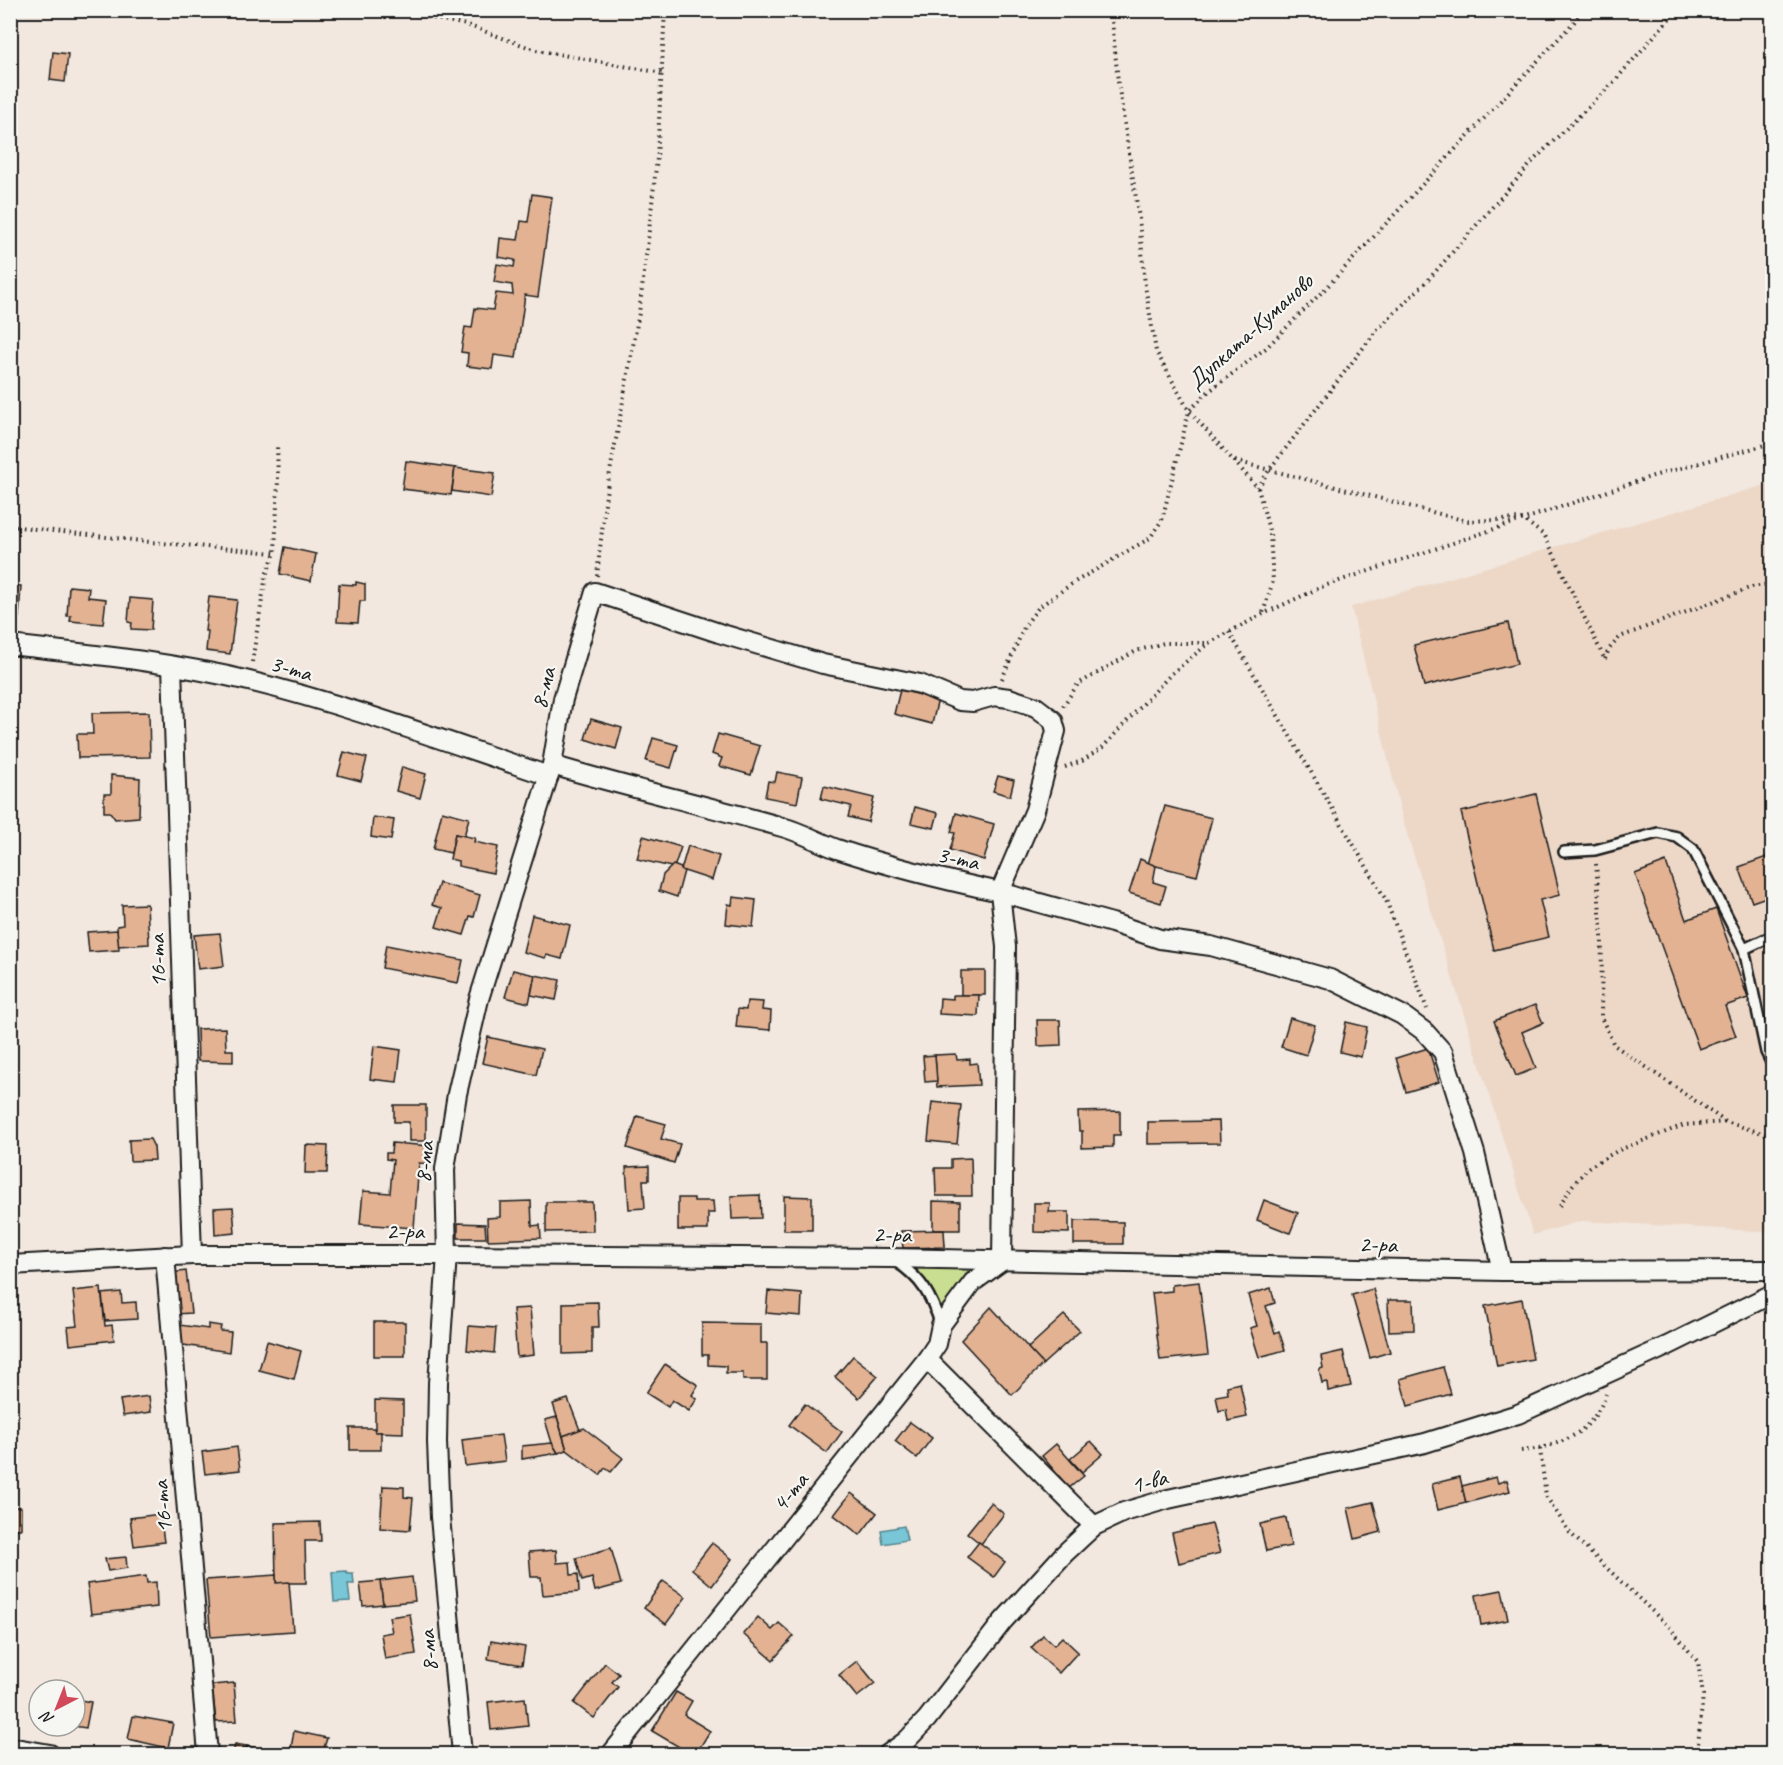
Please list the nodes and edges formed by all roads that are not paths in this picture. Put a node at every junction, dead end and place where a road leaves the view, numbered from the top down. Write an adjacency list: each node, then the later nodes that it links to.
1 (10, 645): 2 (street, 3-та)
2 (172, 666): 3 (street, 3-та); 9 (street, 16-та)
3 (551, 770): 5 (street, 3-та); 5 (street, 8-ма); 10 (street, 8-ма)
4 (1564, 852): 7 (lane)
5 (1000, 892): 13 (street, 3-та); 16 (street)
6 (1773, 936): 7 (lane)
7 (1744, 950): 8 (lane)
8 (1773, 1064)
9 (192, 1255): 10 (street, 2-ра); 11 (street, 2-ра)
10 (447, 1255): 12 (street, 2-ра); 24 (street, 8-ма)
11 (165, 1256): 14 (street, 2-ра); 23 (street, 16-та)
12 (890, 1258): 13 (street, 2-ра); 18 (lane)
13 (1002, 1261): 16 (street, 2-ра); 18 (street, 4-та)
14 (10, 1265)
15 (1773, 1270): 16 (street, 2-ра)
16 (1502, 1271)
17 (1773, 1294): 20 (street, 1-ва)
18 (941, 1325): 19 (street, 4-та)
19 (927, 1359): 20 (street); 25 (street, 4-та)
20 (1094, 1526): 26 (street, 1-ва)
21 (10, 1747): 22 (street)
22 (50, 1755)
23 (208, 1755)
24 (462, 1755)
25 (612, 1755)
26 (888, 1755)

